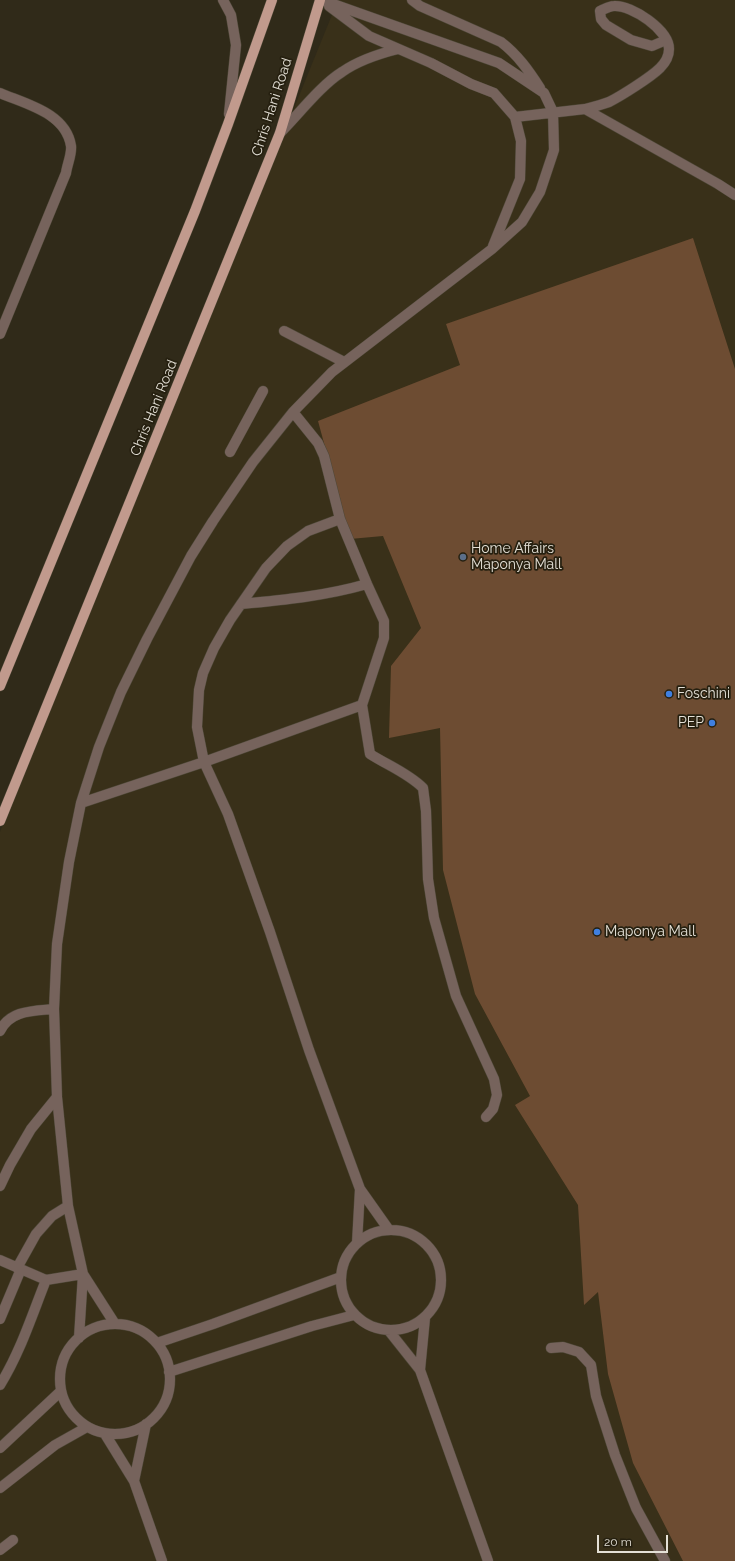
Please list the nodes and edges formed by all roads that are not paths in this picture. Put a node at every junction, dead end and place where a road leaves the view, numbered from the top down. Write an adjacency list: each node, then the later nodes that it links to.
1 (223, 0): 12 (street)
2 (272, 0): 12 (main road)
3 (321, 0): 6 (street); 8 (street); 13 (main road, Chris Hani Road)
4 (412, 0): 8 (street)
5 (666, 40): 5 (street); 9 (street)
6 (398, 49): 11 (street); 13 (street)
7 (0, 93): 17 (street)
8 (544, 93): 10 (street)
9 (585, 109): 10 (street); 14 (street)
10 (554, 112): 11 (street); 15 (street)
11 (515, 117): 15 (street)
12 (228, 124): 25 (main road)
13 (280, 133): 29 (main road, Chris Hani Road)
14 (735, 195)
15 (492, 249): 18 (street)
16 (284, 331): 18 (street)
17 (0, 334)
18 (344, 362): 20 (street)
19 (263, 391): 21 (street)
20 (293, 412): 22 (street); 28 (street)
21 (230, 452)
22 (340, 519): 23 (street); 24 (street)
23 (367, 584): 24 (street); 26 (street)
24 (241, 604): 27 (street)
25 (0, 686)
26 (362, 705): 27 (street); 33 (street)
27 (204, 762): 28 (street); 35 (street)
28 (81, 803): 30 (street)
29 (0, 821)
30 (54, 1009): 31 (street); 32 (street)
31 (0, 1031)
32 (57, 1097): 34 (street); 36 (street)
33 (486, 1117)
34 (0, 1186)
35 (360, 1189): 37 (street); 38 (street)
36 (68, 1206): 40 (street); 41 (street)
37 (389, 1230): 38 (street); 45 (street)
38 (357, 1243): 42 (street)
39 (0, 1260): 40 (street)
40 (19, 1268): 43 (street); 46 (street)
41 (83, 1274): 43 (street); 47 (street); 49 (street)
42 (341, 1278): 44 (street); 50 (street)
43 (46, 1280): 54 (street)
44 (354, 1315): 48 (street); 53 (street)
45 (425, 1318): 48 (street); 52 (street)
46 (0, 1319)
47 (115, 1324): 49 (street); 50 (street)
48 (389, 1331): 52 (street)
49 (79, 1338): 55 (street)
50 (157, 1343): 53 (street)
51 (551, 1348): 66 (street)
52 (420, 1370): 65 (street)
53 (169, 1372): 56 (street)
54 (0, 1385)
55 (61, 1391): 57 (street); 59 (street)
56 (146, 1424): 58 (street); 60 (street)
57 (87, 1427): 58 (street); 61 (street)
58 (105, 1434): 60 (street)
59 (0, 1448)
60 (134, 1481): 64 (street)
61 (0, 1488)
62 (13, 1540): 63 (street)
63 (0, 1550)
64 (162, 1561)
65 (488, 1561)
66 (665, 1561)

